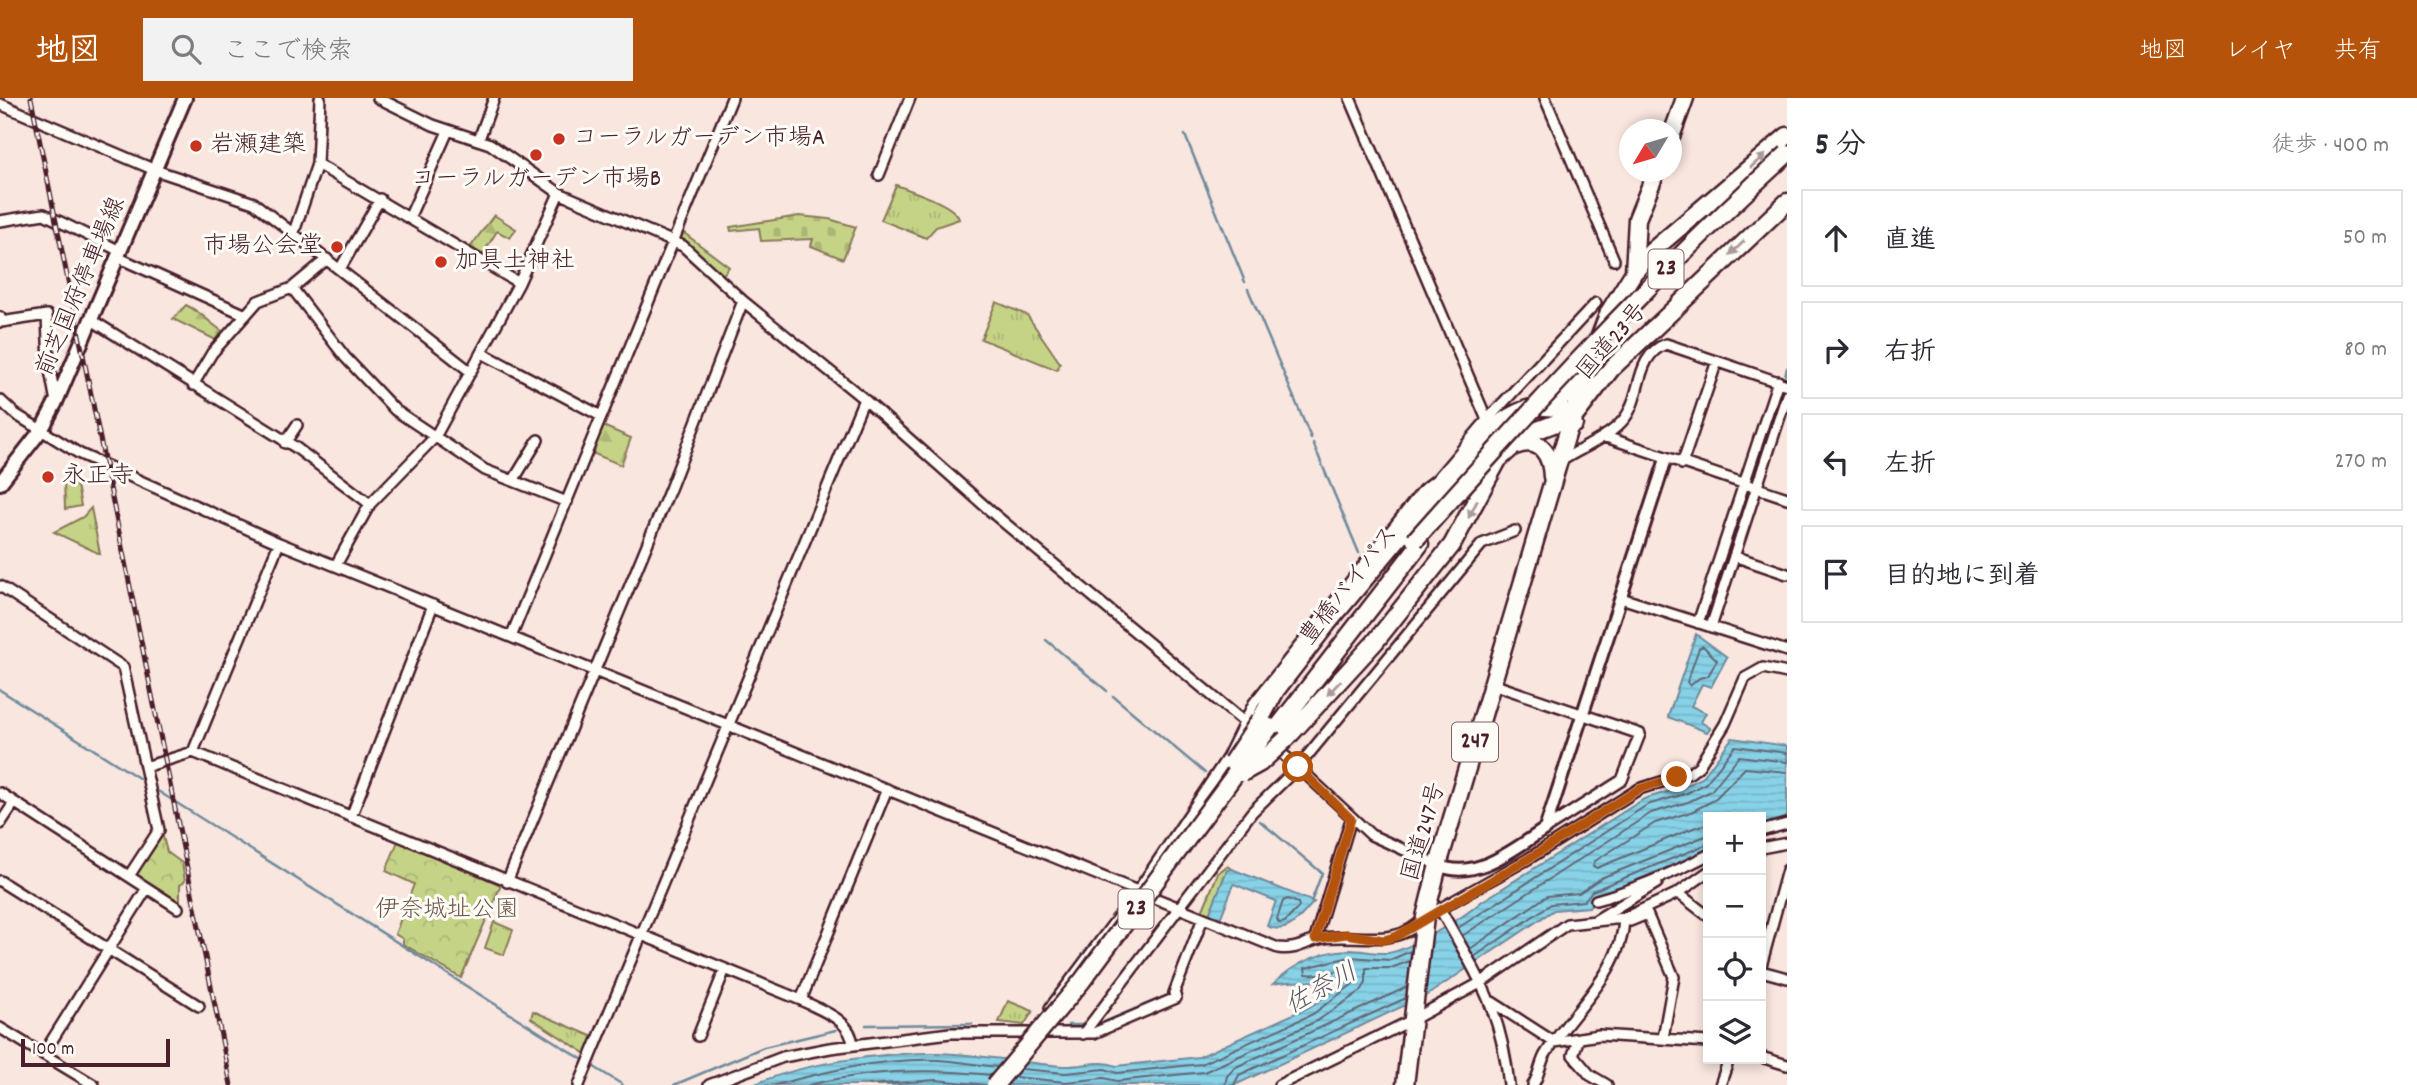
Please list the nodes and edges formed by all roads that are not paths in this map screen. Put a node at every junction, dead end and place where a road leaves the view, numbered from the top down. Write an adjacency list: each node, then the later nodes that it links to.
1 (16, 98): 13 (street)
2 (185, 98): 21 (main road, 前芝国府停車場線)
3 (320, 98): 20 (street)
4 (378, 98): 11 (street)
5 (494, 98): 17 (street)
6 (732, 98): 30 (street)
7 (910, 98): 22 (street)
8 (1350, 98): 55 (street)
9 (1545, 98): 33 (street)
10 (1685, 98): 14 (highway)
11 (396, 102): 15 (street)
12 (0, 104): 13 (street)
13 (18, 109): 21 (street)
14 (1677, 119)
15 (448, 131): 17 (street); 27 (street)
16 (1787, 136): 35 (highway, 国道23号 / 23, one-way to 16)
17 (479, 139): 24 (street)
18 (1787, 154): 77 (highway, 豊橋バイパス / 23, bridge)
19 (1787, 162): 77 (highway, 豊橋バイパス / 23, bridge)
20 (317, 164): 25 (street); 29 (street)
21 (155, 170): 29 (street); 31 (main road, 前芝国府停車場線)
22 (879, 175)
23 (1652, 182): 35 (highway, 国道247号 / 247)
24 (559, 193): 30 (street); 36 (street)
25 (380, 200): 27 (street); 34 (street)
26 (1787, 202): 58 (highway, 国道23号 / 23, one-way to 58)
27 (410, 216): 36 (street)
28 (0, 221): 31 (street)
29 (294, 232): 32 (street)
30 (673, 241): 38 (street); 54 (street)
31 (118, 254): 40 (street); 42 (main road, 前芝国府停車場線)
32 (327, 259): 34 (street); 37 (street)
33 (1614, 260)
34 (340, 269): 45 (street)
35 (1634, 272): 46 (highway, 国道247号 / 247)
36 (519, 283): 43 (street)
37 (292, 288): 40 (street); 61 (street)
38 (743, 301): 50 (street); 90 (street)
39 (1596, 303): 55 (street)
40 (246, 315): 48 (street)
41 (0, 317): 52 (street)
42 (90, 319): 48 (street); 52 (main road, 前芝国府停車場線)
43 (482, 354): 45 (street); 54 (street)
44 (1717, 361): 47 (street); 60 (street); 67 (street)
45 (471, 372): 61 (street)
46 (1587, 372): 53 (highway); 58 (highway, 国道247号 / 247)
47 (1782, 383): 71 (street)
48 (193, 385): 63 (street)
49 (1787, 395): 56 (street)
50 (864, 399): 94 (street); 95 (street)
51 (0, 400): 59 (street)
52 (56, 402): 59 (main road, 前芝国府停車場線)
53 (1530, 407): 58 (highway); 96 (highway)
54 (601, 416): 74 (street)
55 (1486, 420): 94 (street)
56 (1783, 422): 72 (street)
57 (297, 425): 63 (street)
58 (1573, 426): 64 (highway); 65 (highway, 国道247号 / 247); 70 (highway, 国道247号 / 247)
59 (42, 429): 69 (main road, 前芝国府停車場線); 78 (street)
60 (1603, 436): 65 (street); 66 (street)
61 (435, 437): 68 (street); 75 (street)
62 (538, 440): 68 (street)
63 (285, 443): 75 (street)
64 (1501, 457): 70 (highway); 96 (highway, one-way to 96)
65 (1566, 458): 80 (highway, 国道247号 / 247)
66 (1666, 459): 67 (street); 84 (street)
67 (1682, 464): 71 (street)
68 (513, 481): 74 (street)
69 (0, 483)
70 (1553, 483): 80 (highway, 国道247号 / 247)
71 (1744, 483): 72 (street); 86 (street)
72 (1757, 488): 73 (street); 79 (street)
73 (1787, 498)
74 (567, 502): 88 (street)
75 (370, 504): 81 (street)
76 (1516, 531): 99 (street)
77 (1417, 542): 96 (highway, 豊橋バイパス / 23)
78 (279, 543): 81 (street); 97 (street)
79 (1734, 556): 82 (street); 87 (street)
80 (1531, 558): 92 (highway, 国道247号 / 247)
81 (336, 565): 85 (street)
82 (1787, 574)
83 (0, 586): 98 (street)
84 (1620, 598): 86 (street); 93 (street)
85 (433, 606): 88 (street); 103 (street)
86 (1698, 623): 87 (street)
87 (1711, 627): 89 (street)
88 (511, 637): 90 (street)
89 (1787, 651)
90 (594, 670): 95 (street); 118 (street)
91 (1787, 673): 125 (street)
92 (1492, 684): 93 (street); 112 (highway, 国道247号 / 247)
93 (1583, 713): 107 (street); 107 (street)
94 (1243, 723): 99 (street); 120 (street)
95 (729, 725): 100 (street); 131 (street)
96 (1273, 729): 159 (highway, 豊橋バイパス / 23, bridge); 160 (highway, 豊橋バイパス / 23, bridge)
97 (193, 752): 98 (street); 103 (street)
98 (145, 767): 115 (street)
99 (1298, 767): 104 (street); 124 (street)
100 (887, 789): 120 (street); 139 (street)
101 (0, 793): 102 (street)
102 (14, 803): 105 (street); 115 (street)
103 (351, 817): 118 (street)
104 (1351, 819): 112 (street); 132 (street)
105 (0, 824)
106 (1787, 824): 108 (street)
107 (1545, 829): 112 (street)
108 (1766, 830)
109 (1787, 843): 110 (street)
110 (1766, 847)
111 (1703, 858): 116 (street)
112 (1438, 865): 130 (highway, 国道247号 / 247)
113 (1787, 870): 133 (street)
114 (1704, 875): 121 (street)
115 (129, 876): 119 (street)
116 (1661, 880): 122 (street); 128 (street)
117 (0, 881): 134 (street)
118 (506, 881): 131 (street)
119 (147, 888): 123 (street); 134 (street)
120 (1137, 892): 124 (street); 144 (street)
121 (1678, 893): 126 (street); 129 (street)
122 (1596, 900)
123 (178, 908)
124 (1180, 909): 127 (street); 145 (street)
125 (1442, 912): 130 (street); 138 (street)
126 (1703, 912)
127 (1203, 918): 132 (street); 145 (street)
128 (1596, 920): 129 (street); 138 (street)
129 (1624, 920): 148 (street); 149 (street)
130 (1424, 922): 132 (street); 142 (highway, 国道247号 / 247)
131 (642, 935): 136 (street); 157 (street)
132 (1315, 939)
133 (1766, 947)
134 (108, 949): 141 (street); 152 (street)
135 (1766, 968): 137 (street)
136 (725, 969): 139 (street); 146 (street)
137 (1787, 978)
138 (1480, 979): 140 (street); 142 (street)
139 (801, 1000): 151 (street)
140 (1492, 1002): 149 (street); 163 (street)
141 (199, 1006)
142 (1413, 1016): 161 (street); 162 (highway, 国道247号 / 247)
143 (0, 1028): 152 (street)
144 (1031, 1033): 145 (street); 151 (street)
145 (1083, 1034)
146 (698, 1036)
147 (1579, 1038): 148 (street); 149 (street); 165 (street)
148 (1663, 1038): 150 (street)
149 (1554, 1042): 164 (street)
150 (1703, 1042)
151 (853, 1045): 158 (street)
152 (44, 1053): 156 (street)
153 (1766, 1059): 155 (street)
154 (1727, 1064): 166 (street)
155 (1787, 1065)
156 (94, 1085)
157 (579, 1085)
158 (709, 1085)
159 (995, 1085)
160 (1005, 1085)
161 (1279, 1085)
162 (1405, 1085)
163 (1509, 1085)
164 (1533, 1085)
165 (1607, 1085)
166 (1720, 1085)

